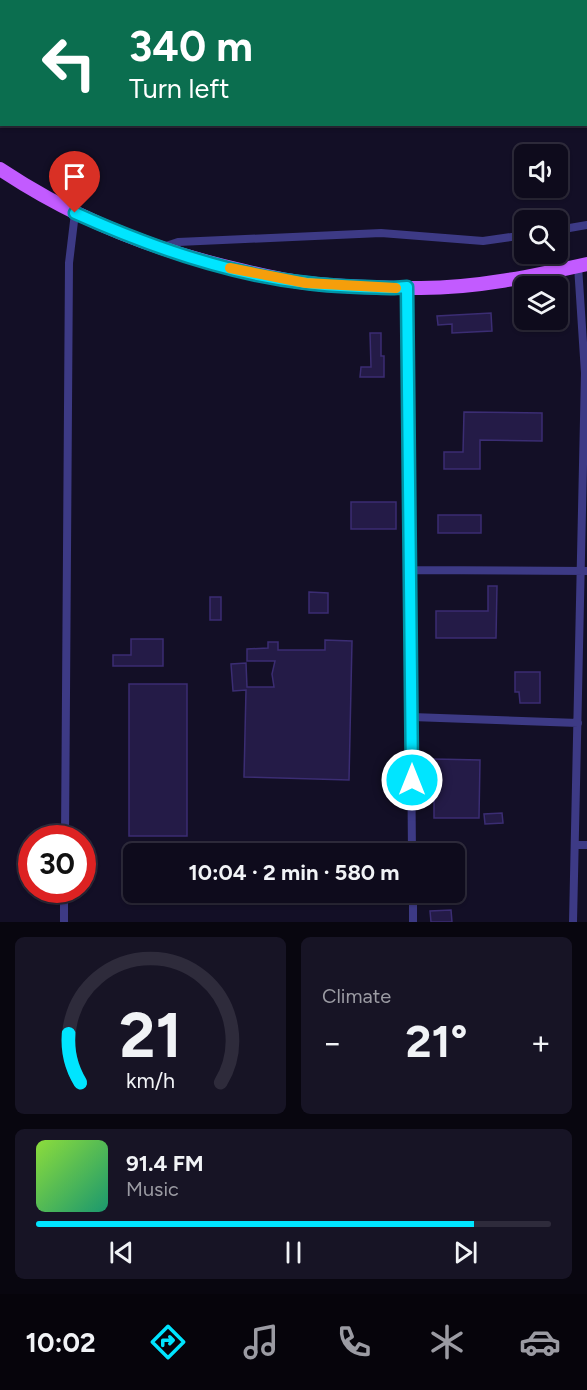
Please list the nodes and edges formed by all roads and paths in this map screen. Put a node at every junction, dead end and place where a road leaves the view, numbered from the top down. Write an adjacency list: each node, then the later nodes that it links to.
1 (0, 169): 2 (main road)
2 (75, 213): 6 (main road); 13 (street)
3 (587, 225): 4 (street)
4 (568, 228)
5 (514, 237): 6 (street)
6 (160, 248): 8 (main road)
7 (583, 265): 8 (main road); 10 (street)
8 (407, 287): 9 (street)
9 (410, 570): 10 (street); 11 (street)
10 (584, 571): 12 (street)
11 (412, 717): 12 (street); 14 (street)
12 (578, 723): 15 (street)
13 (65, 825)
14 (412, 843)
15 (575, 844): 16 (street); 21 (street)
16 (587, 845)
17 (64, 903): 19 (street)
18 (412, 903): 20 (street)
19 (64, 922)
20 (413, 922)
21 (573, 922)

